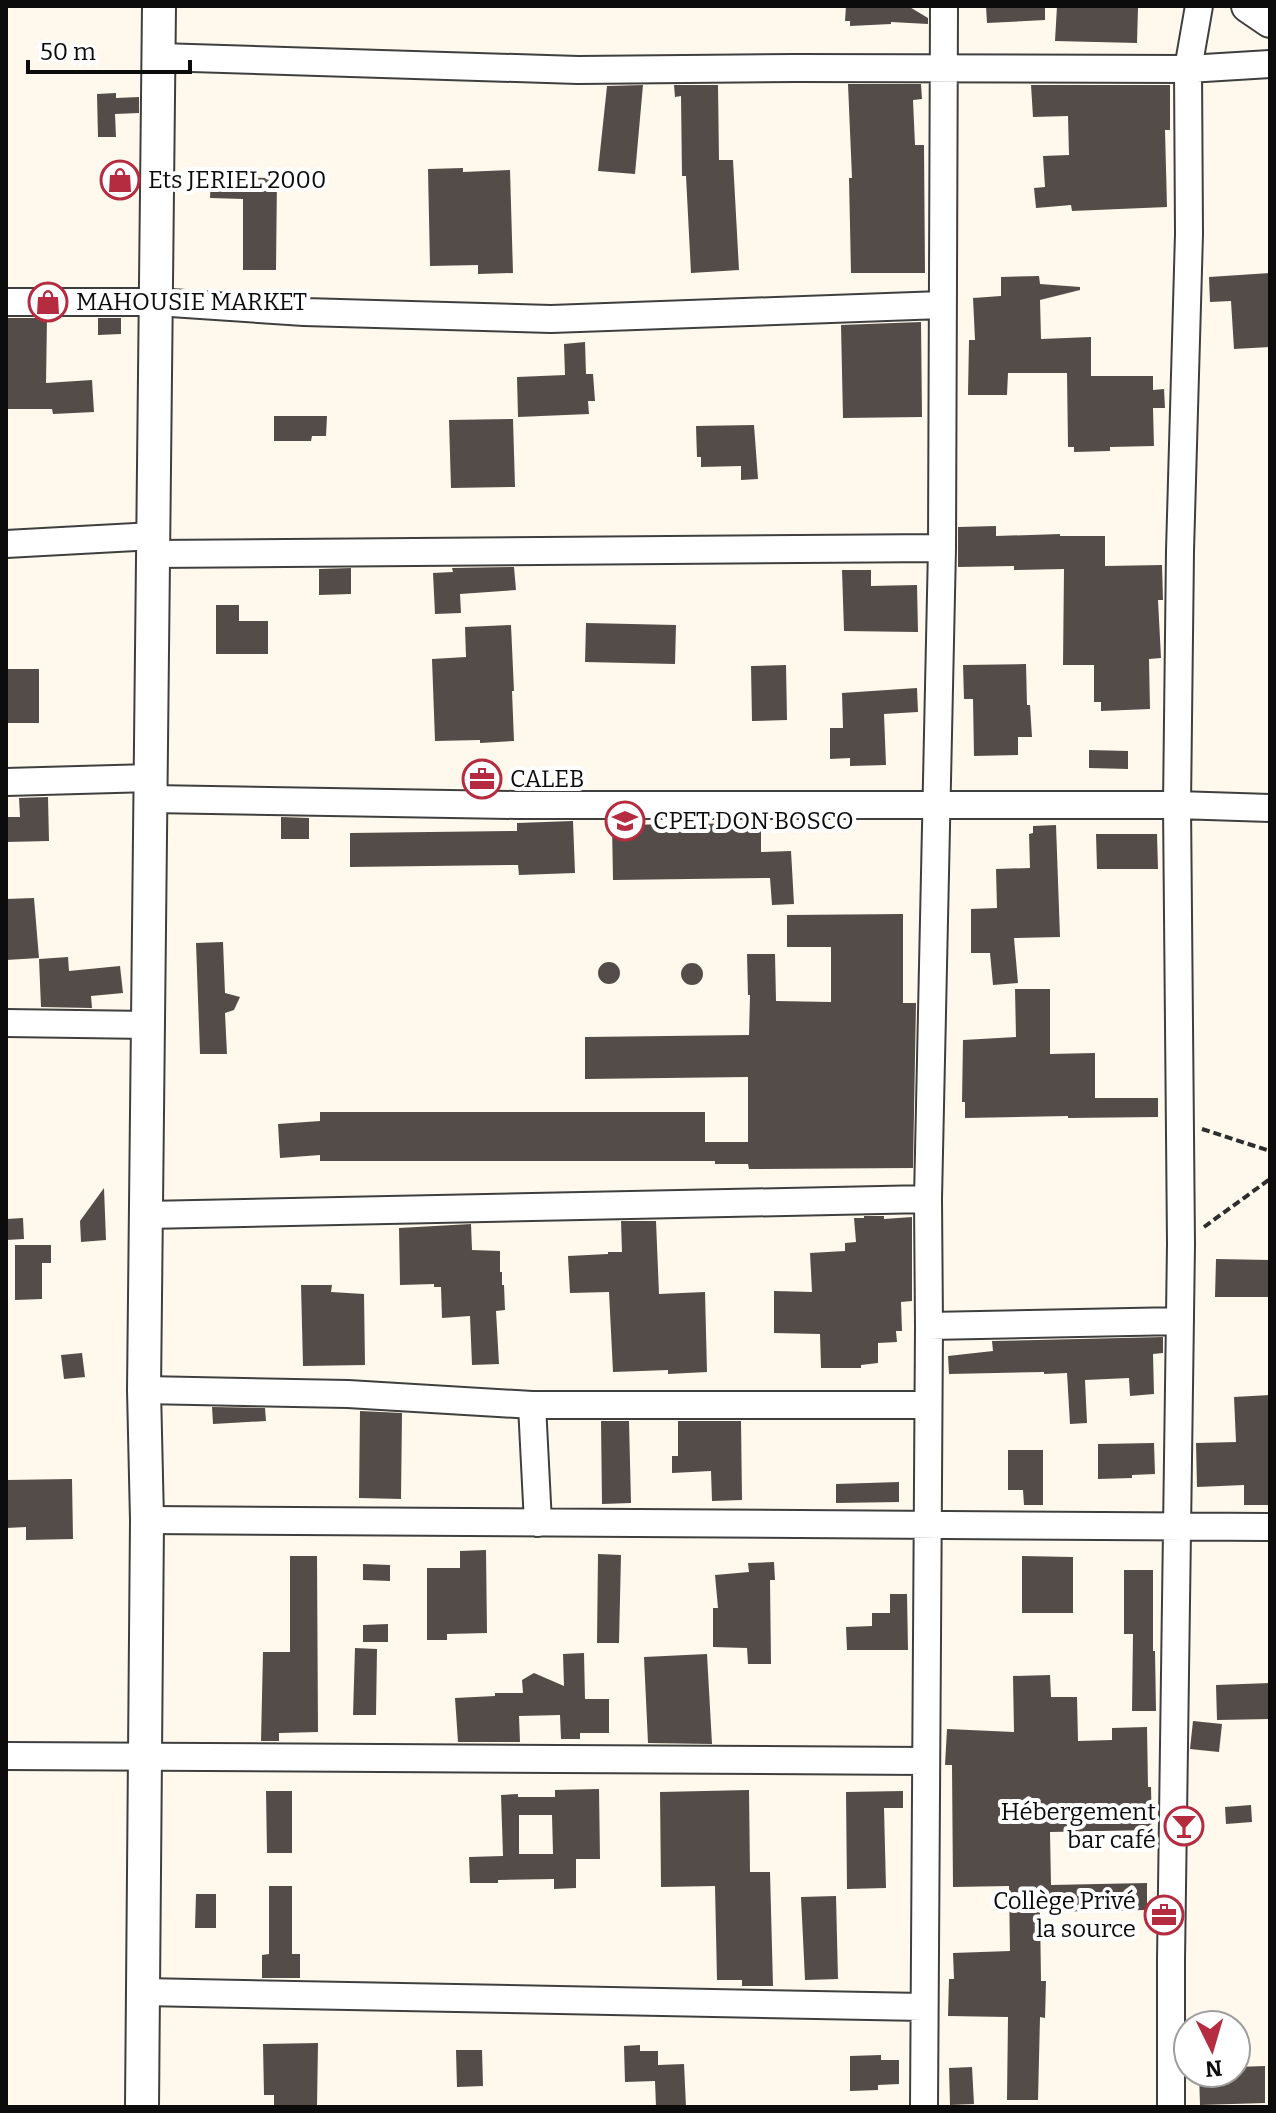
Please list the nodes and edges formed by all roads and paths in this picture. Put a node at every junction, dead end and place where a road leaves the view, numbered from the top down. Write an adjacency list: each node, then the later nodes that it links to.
1 (159, 6): 6 (street)
2 (944, 6): 8 (street)
3 (1199, 6): 9 (street)
4 (1248, 6): 5 (street)
5 (1270, 21)
6 (159, 57): 8 (street); 11 (street)
7 (1270, 64): 9 (street)
8 (944, 68): 9 (street); 12 (street)
9 (1188, 69): 18 (street)
10 (6, 302): 11 (street)
11 (156, 302): 12 (street); 14 (street)
12 (942, 305): 15 (street)
13 (6, 544): 14 (street)
14 (154, 545): 15 (street); 17 (street)
15 (942, 548): 19 (street)
16 (6, 782): 17 (street)
17 (151, 789): 19 (street); 22 (street)
18 (1177, 805): 19 (street); 20 (street); 23 (street)
19 (937, 806): 26 (street)
20 (1270, 808)
21 (6, 1023): 22 (street)
22 (149, 1025): 27 (street)
23 (1181, 1122): 24 (path); 28 (street)
24 (1270, 1151)
25 (1270, 1179): 28 (path)
26 (928, 1199): 27 (street); 30 (street)
27 (146, 1215): 31 (street)
28 (1181, 1244): 29 (street)
29 (1180, 1321): 30 (street); 37 (street)
30 (929, 1326): 33 (street)
31 (144, 1390): 32 (street); 34 (street)
32 (532, 1405): 33 (street); 35 (street)
33 (928, 1405): 36 (street)
34 (147, 1520): 35 (street); 40 (street)
35 (538, 1523): 36 (street)
36 (927, 1524): 37 (street); 41 (street)
37 (1177, 1526): 38 (street); 46 (street)
38 (1270, 1527)
39 (6, 1756): 40 (street)
40 (146, 1757): 41 (street); 42 (street)
41 (926, 1761): 43 (street)
42 (143, 1992): 43 (street); 44 (street)
43 (923, 2007): 45 (street)
44 (142, 2107)
45 (924, 2107)
46 (1171, 2107)

